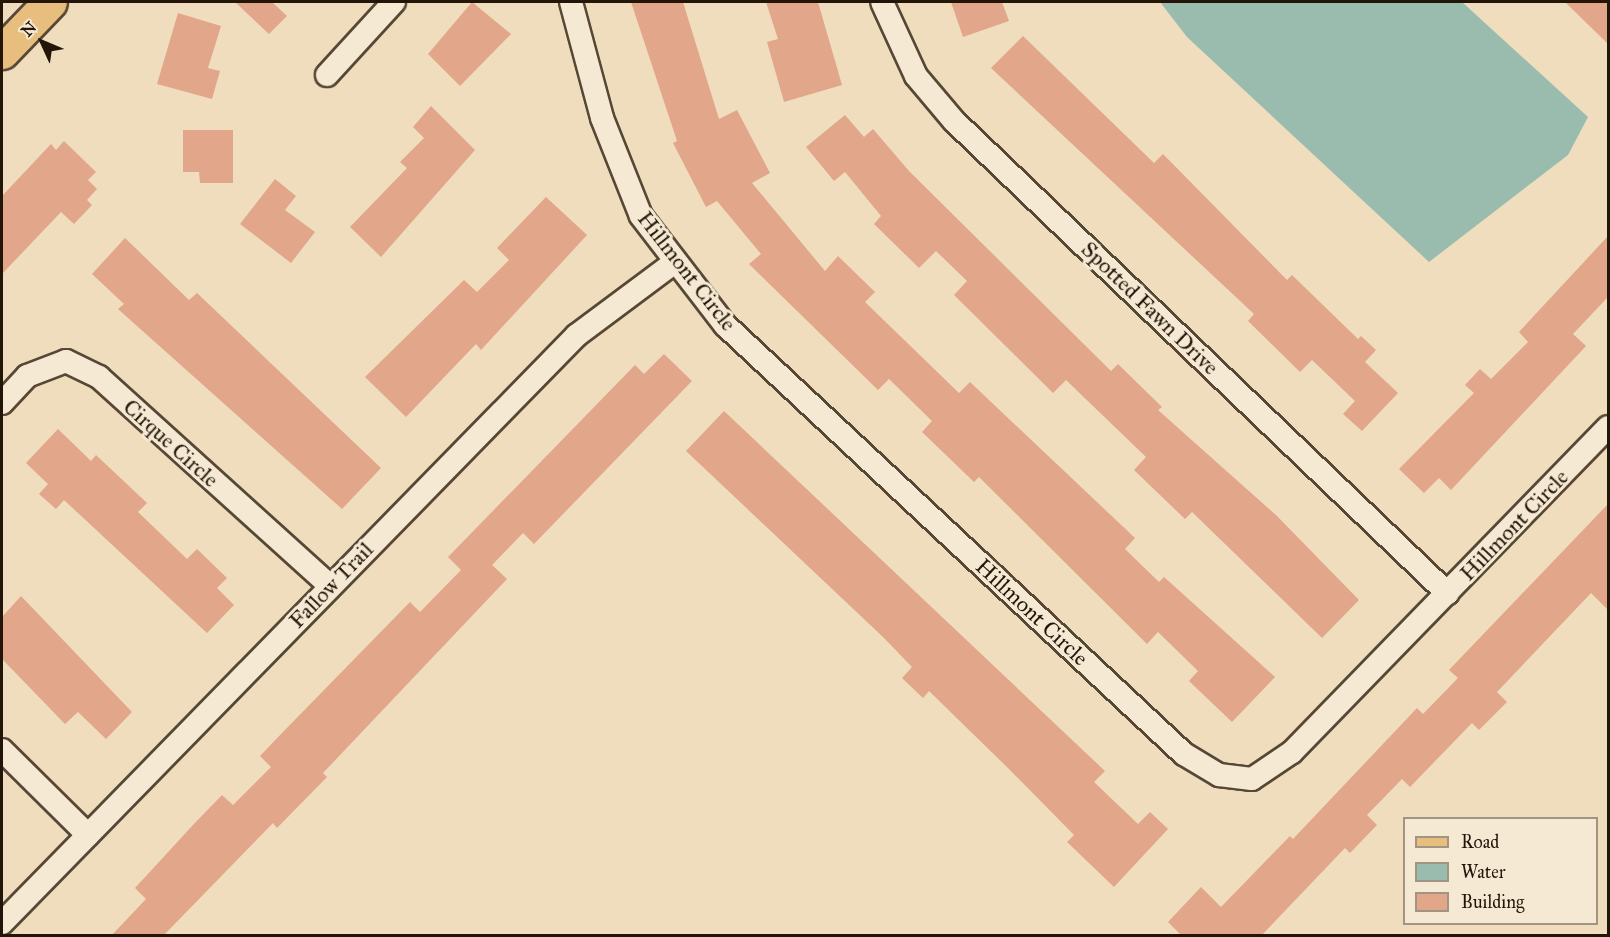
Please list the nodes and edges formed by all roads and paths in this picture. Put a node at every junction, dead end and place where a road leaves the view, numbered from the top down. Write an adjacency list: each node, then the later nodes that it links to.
1 (50, 2): 5 (main road)
2 (394, 2): 6 (street)
3 (571, 2): 7 (street, Hillmont Circle)
4 (882, 2): 11 (street, Spotted Fawn Drive)
5 (2, 52)
6 (327, 75)
7 (675, 262): 10 (street, Fallow Trail); 11 (street, Hillmont Circle)
8 (2, 403): 10 (street, Cirque Circle)
9 (1608, 427): 11 (street, Hillmont Circle)
10 (330, 586): 13 (street, Fallow Trail)
11 (1447, 593)
12 (2, 750): 13 (street)
13 (88, 835): 14 (street, Fallow Trail)
14 (2, 924)

